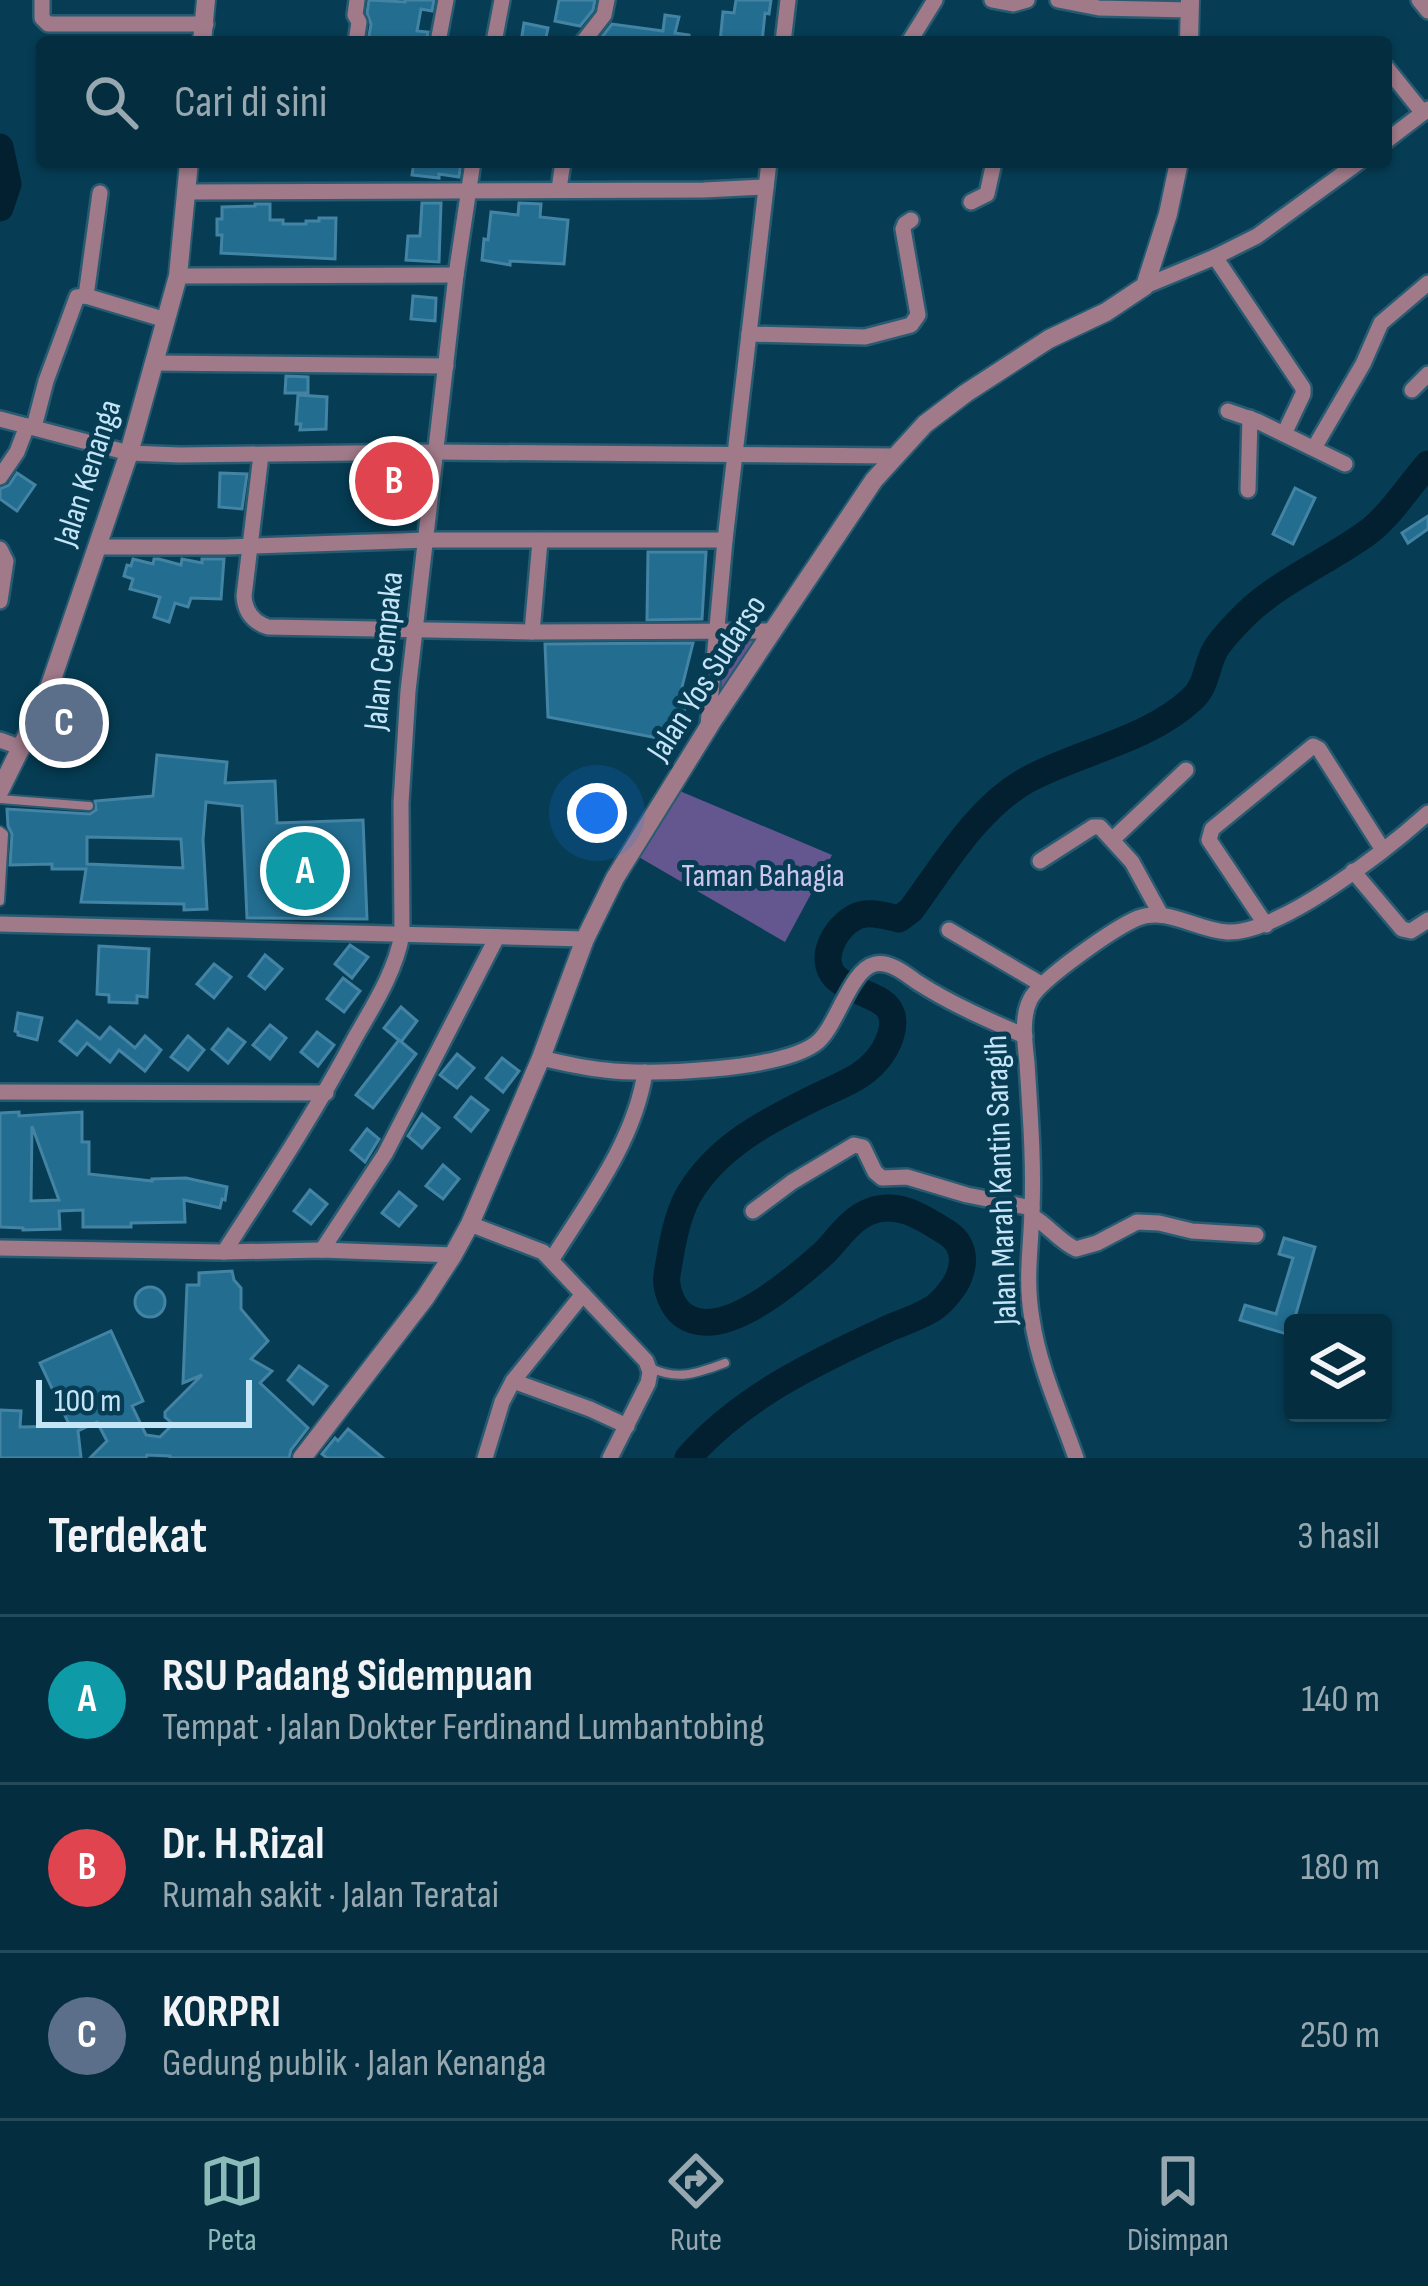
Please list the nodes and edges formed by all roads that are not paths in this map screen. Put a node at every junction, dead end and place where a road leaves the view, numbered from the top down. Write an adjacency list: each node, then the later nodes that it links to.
1 (42, 0): 15 (street)
2 (206, 0): 15 (street)
3 (357, 0): 16 (street)
4 (446, 0): 17 (street)
5 (502, 0): 18 (street)
6 (608, 0): 19 (street)
7 (788, 0): 20 (street)
8 (935, 0): 21 (street)
9 (992, 0): 10 (street)
10 (1027, 0)
11 (1058, 0): 13 (street)
12 (1419, 0): 14 (street)
13 (1190, 5): 22 (street)
14 (1428, 11)
15 (204, 33)
16 (357, 36)
17 (439, 36)
18 (495, 36)
19 (588, 36)
20 (784, 36)
21 (913, 36)
22 (1190, 36)
23 (1392, 74): 24 (street)
24 (1426, 111): 25 (street)
25 (1392, 136)
26 (189, 168): 36 (street, Jalan Kenanga)
27 (471, 168): 35 (street, Jalan Cempaka)
28 (562, 168): 34 (street)
29 (768, 168): 33 (street)
30 (993, 168): 38 (street)
31 (1178, 168): 44 (street)
32 (1351, 168): 40 (street)
33 (766, 187): 34 (street); 47 (street)
34 (559, 189): 35 (street)
35 (468, 190): 36 (street); 41 (street, Jalan Cempaka)
36 (187, 192): 42 (street, Jalan Kenanga)
37 (100, 193): 45 (street)
38 (971, 202)
39 (911, 220): 47 (street)
40 (1216, 257): 44 (street); 56 (street)
41 (456, 275): 42 (street); 49 (street, Jalan Cempaka)
42 (178, 276): 46 (street, Jalan Kenanga)
43 (1428, 283): 57 (street)
44 (1145, 286): 62 (street, Jalan Yos Sudarso)
45 (86, 296): 46 (street); 55 (street)
46 (166, 320): 48 (street, Jalan Kenanga)
47 (749, 334): 61 (street)
48 (153, 363): 49 (street); 59 (street, Jalan Kenanga)
49 (446, 366): 58 (street, Jalan Cempaka)
50 (1428, 374): 51 (street)
51 (1412, 390)
52 (1228, 411): 53 (street)
53 (1250, 418): 56 (street); 65 (street)
54 (0, 419): 55 (street)
55 (30, 427): 59 (street); 64 (street)
56 (1284, 434): 57 (street)
57 (1314, 448): 63 (street)
58 (437, 452): 60 (street); 61 (street); 66 (street, Jalan Cempaka)
59 (129, 453): 60 (street); 70 (street, Jalan Kenanga)
60 (261, 455): 69 (street)
61 (734, 455): 62 (street); 67 (street)
62 (893, 456): 74 (street, Jalan Yos Sudarso)
63 (1345, 464)
64 (0, 477)
65 (1248, 490)
66 (427, 540): 68 (street); 69 (street); 73 (street, Jalan Cempaka)
67 (725, 540): 68 (street); 76 (street)
68 (540, 541): 75 (street)
69 (250, 545): 70 (street); 73 (street)
70 (97, 547): 79 (street, Jalan Kenanga)
71 (0, 549): 72 (street)
72 (0, 601)
73 (415, 630): 75 (street); 96 (street, Jalan Cempaka)
74 (773, 631): 76 (street); 77 (street, Jalan Yos Sudarso)
75 (532, 632): 76 (street)
76 (717, 632): 77 (street)
77 (708, 728): 98 (street, Jalan Yos Sudarso)
78 (0, 740): 79 (street)
79 (22, 748): 81 (street, Jalan Kenanga)
80 (1186, 770): 86 (street)
81 (0, 790)
82 (0, 799): 83 (lane)
83 (89, 806)
84 (1428, 813): 87 (street)
85 (0, 831): 90 (lane)
86 (1113, 838): 88 (street); 91 (street)
87 (1383, 850): 89 (street); 94 (street)
88 (1040, 861)
89 (1353, 871): 92 (street); 94 (street)
90 (0, 901)
91 (1161, 914): 94 (street); 99 (street)
92 (1428, 920)
93 (0, 924): 96 (street)
94 (1266, 925)
95 (949, 930): 99 (street)
96 (403, 934): 97 (street); 104 (street)
97 (497, 937): 98 (street); 110 (street)
98 (585, 939): 101 (street, Jalan Yos Sudarso)
99 (1041, 983): 100 (street, Jalan Marah Kantin Saragih)
100 (1025, 1036): 102 (street); 106 (street, Jalan Marah Kantin Saragih)
101 (541, 1058): 102 (street); 107 (street, Jalan Yos Sudarso)
102 (645, 1072): 113 (street)
103 (0, 1092): 104 (street)
104 (326, 1093): 111 (street)
105 (753, 1210): 106 (street)
106 (1032, 1212): 108 (street); 122 (street, Jalan Marah Kantin Saragih)
107 (470, 1224): 112 (street, Jalan Yos Sudarso); 113 (street)
108 (1256, 1235)
109 (0, 1248): 111 (street)
110 (322, 1250): 111 (street); 112 (street)
111 (224, 1252)
112 (453, 1255): 119 (street, Jalan Yos Sudarso)
113 (552, 1258): 114 (street)
114 (583, 1294): 116 (street); 117 (street)
115 (725, 1363): 116 (lane)
116 (649, 1367): 118 (street)
117 (514, 1382): 118 (street); 120 (street)
118 (627, 1426): 121 (street)
119 (302, 1458)
120 (484, 1458)
121 (610, 1458)
122 (1076, 1458)

